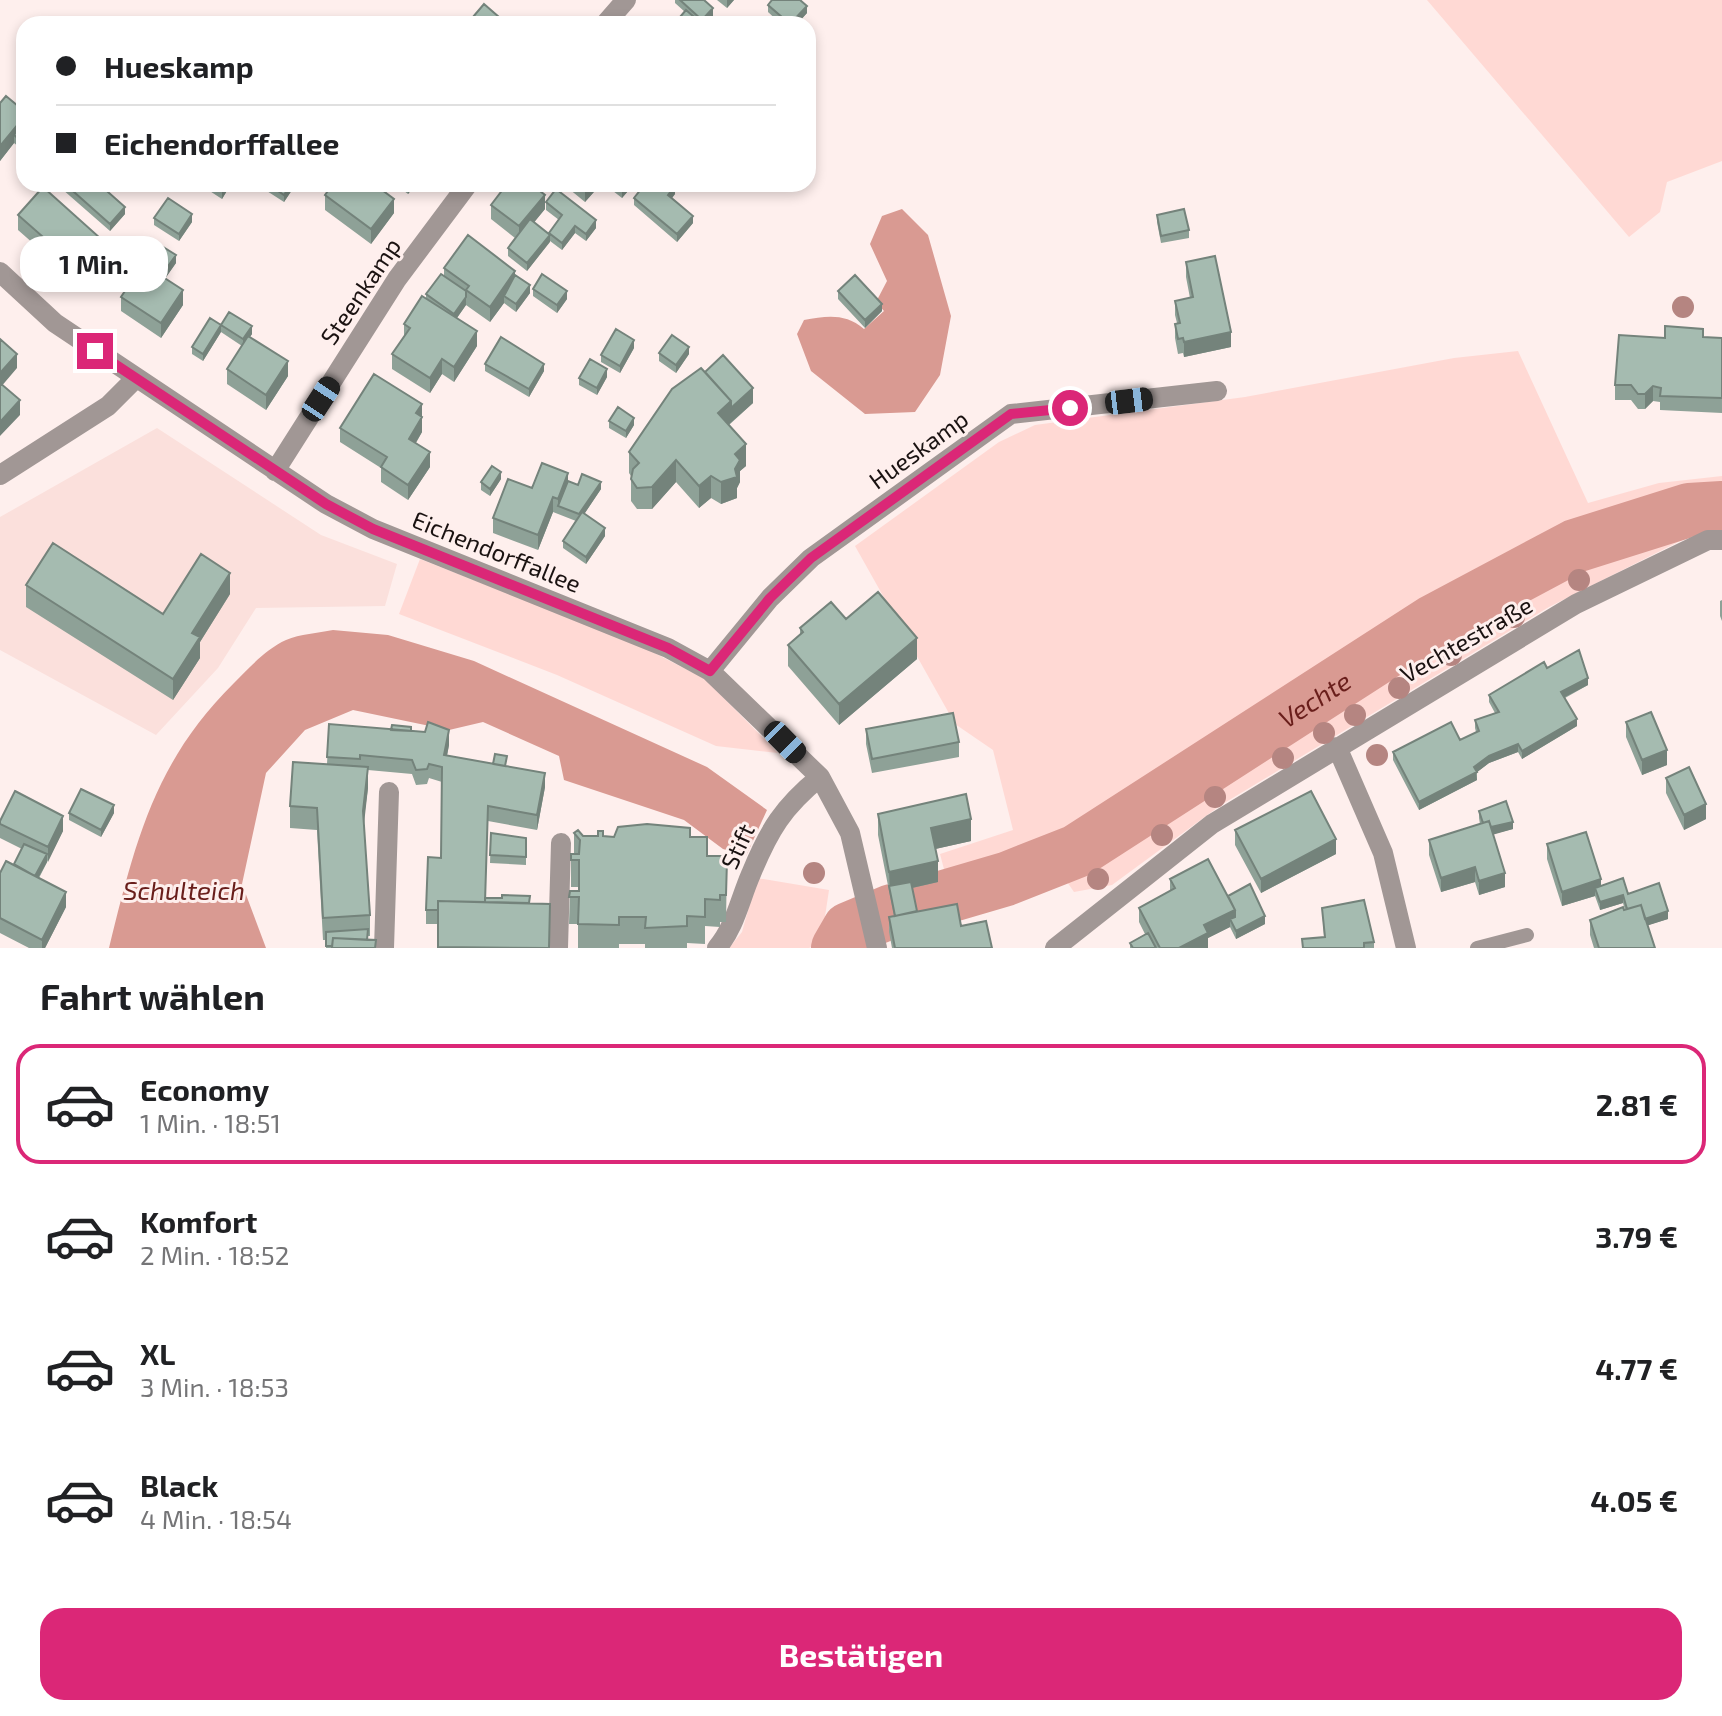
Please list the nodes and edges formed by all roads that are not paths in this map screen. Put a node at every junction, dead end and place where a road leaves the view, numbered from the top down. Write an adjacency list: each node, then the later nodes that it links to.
1 (626, 0): 2 (street)
2 (612, 16)
3 (462, 192): 7 (street, Steenkamp)
4 (0, 272): 5 (street, Eichendorffallee)
5 (136, 378): 7 (street, Eichendorffallee); 8 (street)
6 (1217, 391): 10 (street, Hueskamp)
7 (275, 471): 10 (street, Eichendorffallee)
8 (0, 475)
9 (1722, 540): 11 (street, Vechtestraße)
10 (710, 671): 12 (street, Eichendorffallee)
11 (1337, 747): 17 (street, Vechtestraße); 21 (street)
12 (820, 777): 16 (street, Eichendorffallee); 20 (street, Stift)
13 (389, 792): 18 (street)
14 (561, 843): 19 (street)
15 (1527, 935): 22 (lane)
16 (876, 939)
17 (1060, 946)
18 (384, 948)
19 (558, 948)
20 (717, 948)
21 (1406, 948)
22 (1477, 948)

